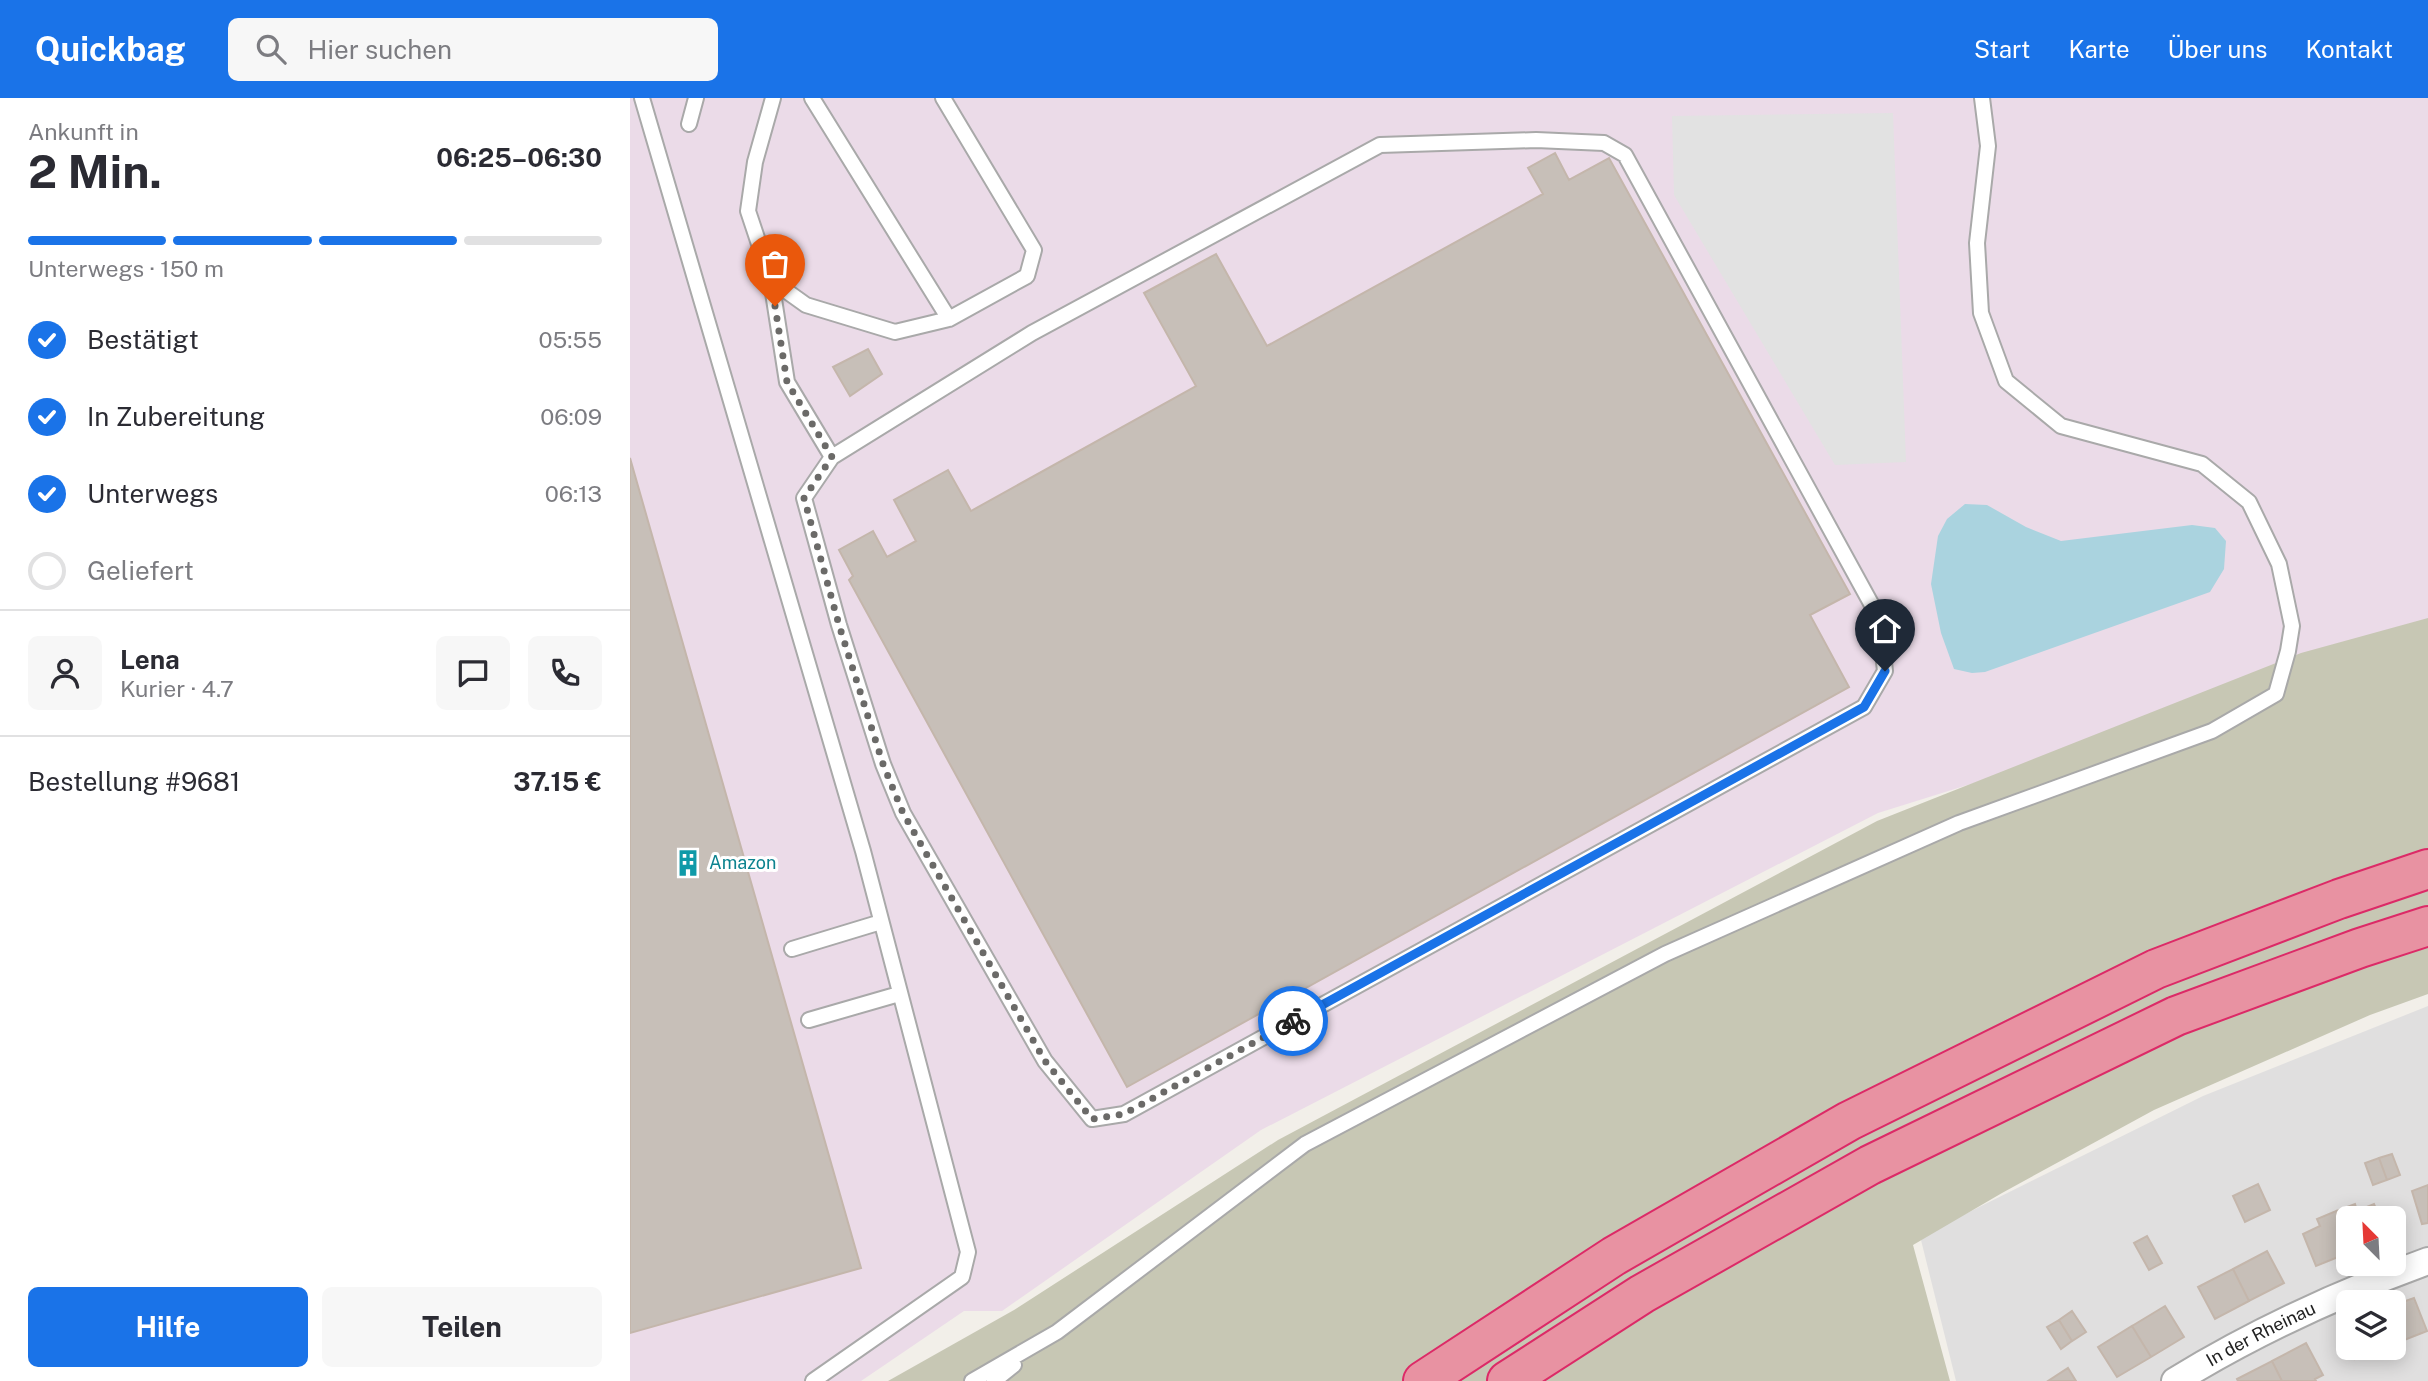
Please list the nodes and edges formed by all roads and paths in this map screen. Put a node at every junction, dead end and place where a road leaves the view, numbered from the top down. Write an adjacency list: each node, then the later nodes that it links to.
1 (642, 98): 12 (lane)
2 (696, 98): 7 (lane)
3 (773, 98): 8 (lane)
4 (812, 98): 9 (lane)
5 (943, 98): 9 (lane)
6 (1983, 98): 18 (lane)
7 (689, 124)
8 (771, 281): 9 (lane); 10 (lane)
9 (949, 319)
10 (832, 457): 10 (lane)
11 (2428, 869): 22 (highway)
12 (881, 922): 14 (lane); 15 (lane)
13 (2428, 926): 23 (highway)
14 (792, 949)
15 (900, 994): 16 (lane); 19 (lane)
16 (809, 1020)
17 (2428, 1261): 24 (street, In der Rheinau)
18 (1057, 1332): 20 (lane); 21 (lane)
19 (813, 1381)
20 (972, 1381)
21 (994, 1381)
22 (1423, 1381)
23 (1507, 1381)
24 (2175, 1381)

